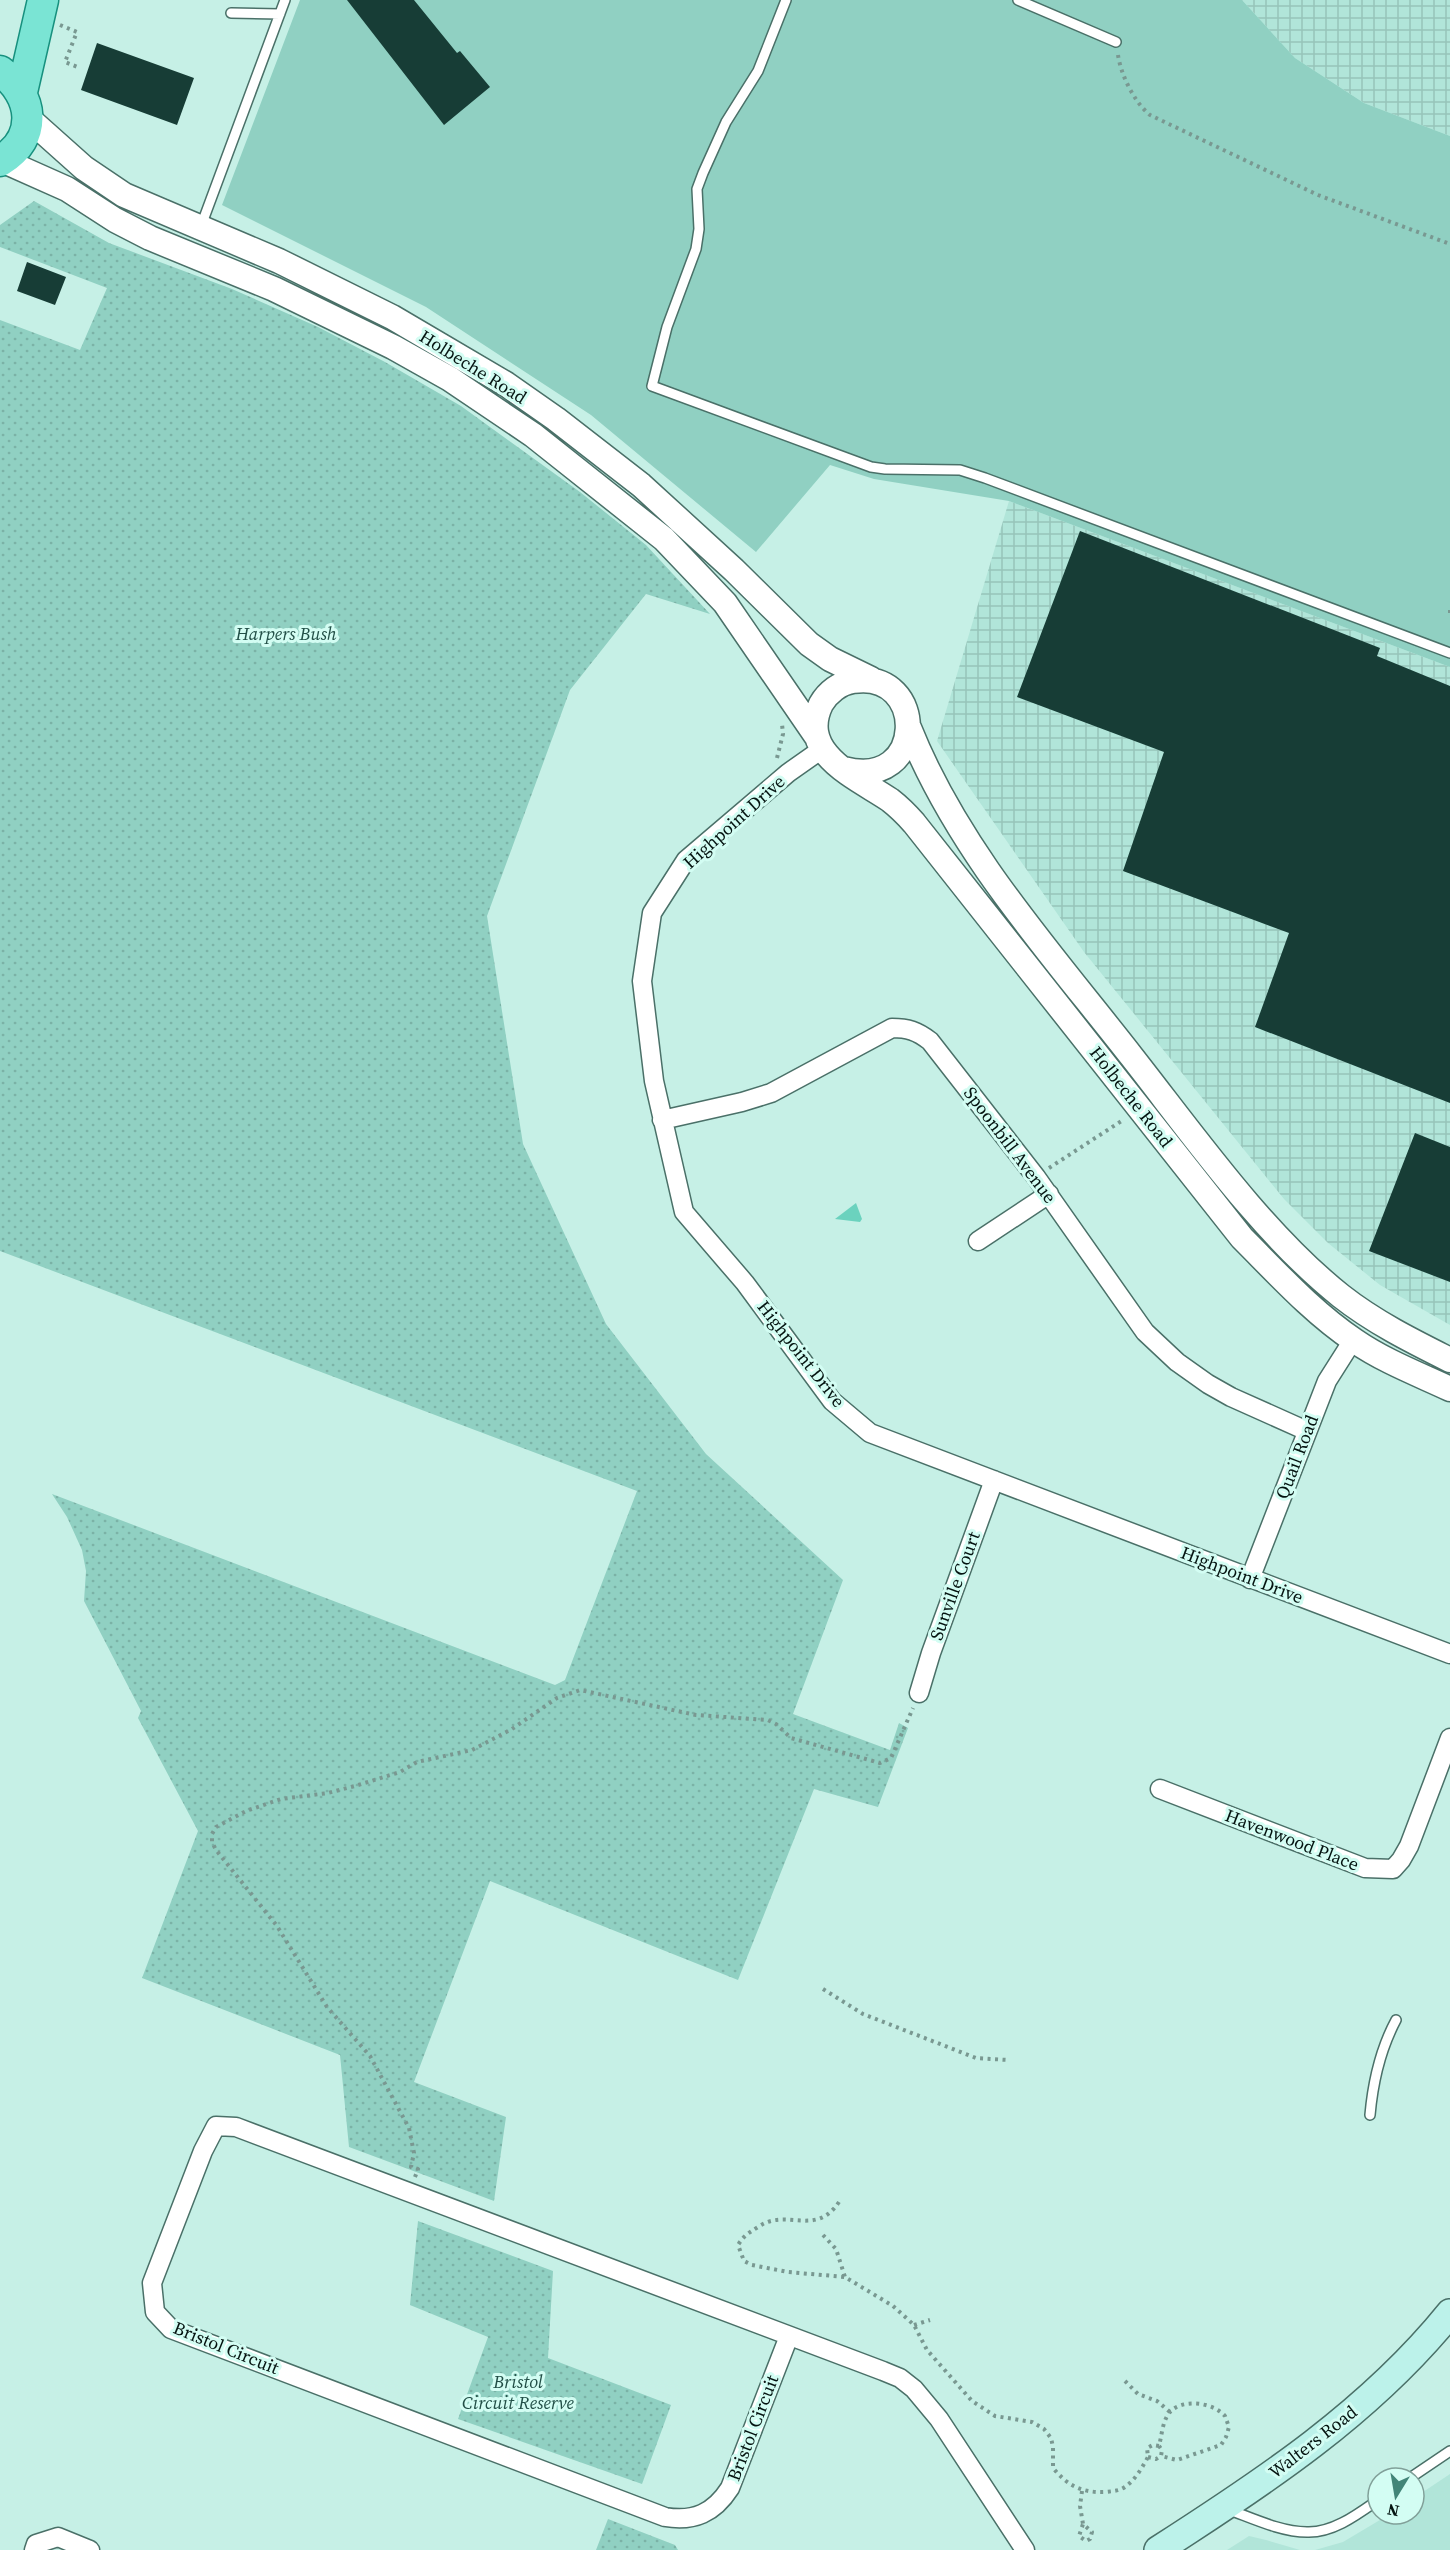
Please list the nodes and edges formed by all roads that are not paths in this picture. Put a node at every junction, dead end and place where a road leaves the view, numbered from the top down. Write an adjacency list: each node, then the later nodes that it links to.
1 (285, 0): 6 (lane)
2 (786, 0): 12 (lane)
3 (1018, 0): 7 (lane)
4 (47, 11): 9 (main road)
5 (231, 13): 6 (lane)
6 (280, 14): 11 (lane)
7 (1116, 42)
8 (0, 71): 9 (main road)
9 (25, 105): 10 (main road); 11 (street, Holbeche Road)
10 (1, 160): 15 (street, Holbeche Road)
11 (200, 228): 13 (street, Holbeche Road)
12 (1450, 653)
13 (876, 681): 14 (street); 15 (street)
14 (909, 728): 16 (street); 21 (street, Holbeche Road)
15 (819, 743): 16 (street); 17 (street, Highpoint Drive)
16 (844, 769): 20 (street, Holbeche Road)
17 (662, 1120): 18 (street, Spoonbill Avenue); 24 (street, Highpoint Drive)
18 (1048, 1194): 19 (street); 23 (street, Spoonbill Avenue)
19 (978, 1241)
20 (1353, 1340): 22 (street, Holbeche Road); 23 (street, Quail Road)
21 (1450, 1360)
22 (1450, 1389)
23 (1307, 1431): 25 (street, Quail Road)
24 (994, 1480): 25 (street, Highpoint Drive); 27 (street, Sunville Court)
25 (1250, 1579): 26 (street, Highpoint Drive)
26 (1450, 1654)
27 (919, 1693)
28 (1450, 1738): 29 (street, Havenwood Place)
29 (1160, 1789)
30 (1396, 2020): 31 (lane)
31 (1370, 2115)
32 (1450, 2313): 36 (main road, Walters Road)
33 (789, 2336): 33 (street, Bristol Circuit); 40 (street, Bristol Circuit)
34 (1450, 2451): 35 (lane)
35 (1426, 2467)
36 (1223, 2508): 37 (lane); 41 (main road, Walters Road)
37 (1366, 2508)
38 (34, 2550): 39 (street)
39 (90, 2550)
40 (1025, 2550)
41 (1158, 2550)

